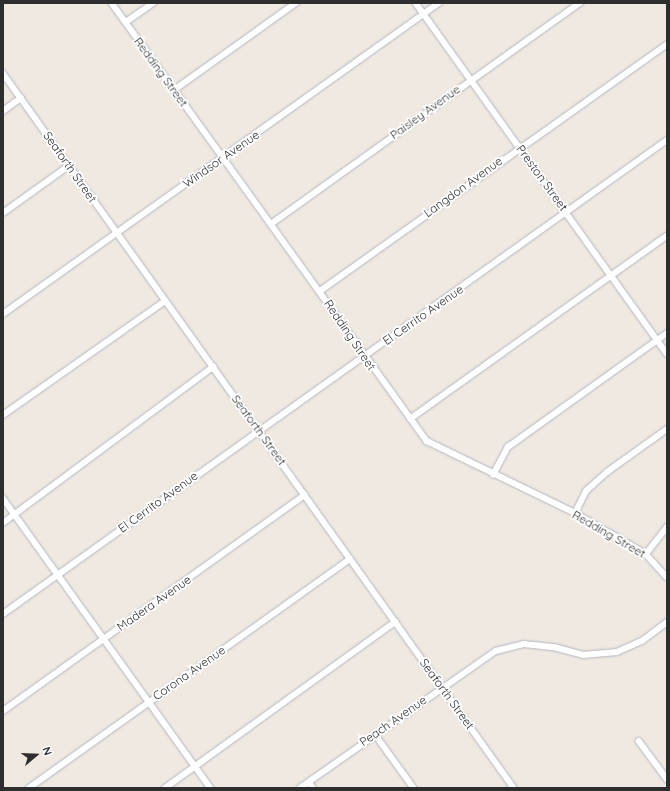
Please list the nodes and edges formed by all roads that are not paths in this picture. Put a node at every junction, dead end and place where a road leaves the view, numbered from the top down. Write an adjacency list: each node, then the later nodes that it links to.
1 (112, 3): 8 (street, Redding Street)
2 (153, 3): 8 (street)
3 (296, 3): 12 (street)
4 (416, 3): 7 (street, Preston Street)
5 (439, 3): 7 (street, Windsor Avenue)
6 (580, 3): 11 (street, Paisley Avenue)
7 (424, 14): 11 (street, Preston Street); 17 (street, Windsor Avenue)
8 (126, 22): 12 (street, Redding Street)
9 (667, 44): 16 (street, Langdon Avenue)
10 (3, 73): 13 (street, Seaforth Street)
11 (471, 79): 16 (street, Preston Street); 21 (street, Paisley Avenue)
12 (174, 90): 17 (street, Redding Street)
13 (21, 98): 14 (street); 18 (street, Seaforth Street)
14 (3, 111)
15 (667, 140): 19 (street, El Cerrito Avenue)
16 (520, 146): 19 (street, Preston Street); 25 (street, Langdon Avenue)
17 (223, 159): 21 (street, Redding Street); 22 (street, Windsor Avenue)
18 (70, 165): 20 (street); 22 (street, Seaforth Street)
19 (567, 212): 24 (street, Preston Street); 31 (street, El Cerrito Avenue)
20 (3, 213)
21 (271, 224): 25 (street, Redding Street)
22 (116, 233): 26 (street, Seaforth Street); 27 (street, Windsor Avenue)
23 (667, 236): 24 (street)
24 (611, 276): 29 (street, Preston Street); 34 (street)
25 (320, 291): 31 (street, Redding Street)
26 (165, 301): 32 (street, Seaforth Street); 33 (street)
27 (3, 314)
28 (667, 333): 29 (street)
29 (658, 340): 30 (street, Preston Street); 37 (street)
30 (667, 353)
31 (364, 357): 34 (street, Redding Street); 35 (street, El Cerrito Avenue)
32 (213, 367): 35 (street, Seaforth Street); 41 (street)
33 (3, 415)
34 (410, 419): 37 (street, Redding Street)
35 (258, 430): 38 (street, Seaforth Street); 46 (street, El Cerrito Avenue)
36 (667, 430): 40 (street)
37 (493, 475): 40 (street, Redding Street)
38 (305, 495): 45 (street, Seaforth Street); 51 (street, Madera Avenue)
39 (3, 498): 41 (street)
40 (575, 513): 44 (street, Redding Street)
41 (15, 515): 42 (street); 46 (street)
42 (3, 523)
43 (667, 527): 44 (street)
44 (646, 554): 47 (street, Redding Street)
45 (350, 559): 49 (street, Seaforth Street); 53 (street, Corona Avenue)
46 (57, 575): 48 (street, El Cerrito Avenue); 51 (street)
47 (667, 577)
48 (3, 614)
49 (395, 622): 52 (street, Seaforth Street); 57 (street)
50 (667, 622): 52 (street, Peach Avenue)
51 (103, 639): 53 (street); 54 (street, Madera Avenue)
52 (442, 687): 55 (street, Peach Avenue); 66 (street, Seaforth Street)
53 (149, 701): 57 (street); 60 (street, Corona Avenue)
54 (3, 711)
55 (375, 734): 59 (street, Peach Avenue); 65 (street)
56 (639, 741): 58 (street)
57 (195, 766): 61 (street); 62 (street)
58 (667, 779)
59 (308, 782): 63 (street, Peach Avenue); 64 (street)
60 (28, 788)
61 (165, 788)
62 (211, 788)
63 (300, 788)
64 (313, 788)
65 (414, 788)
66 (514, 788)

